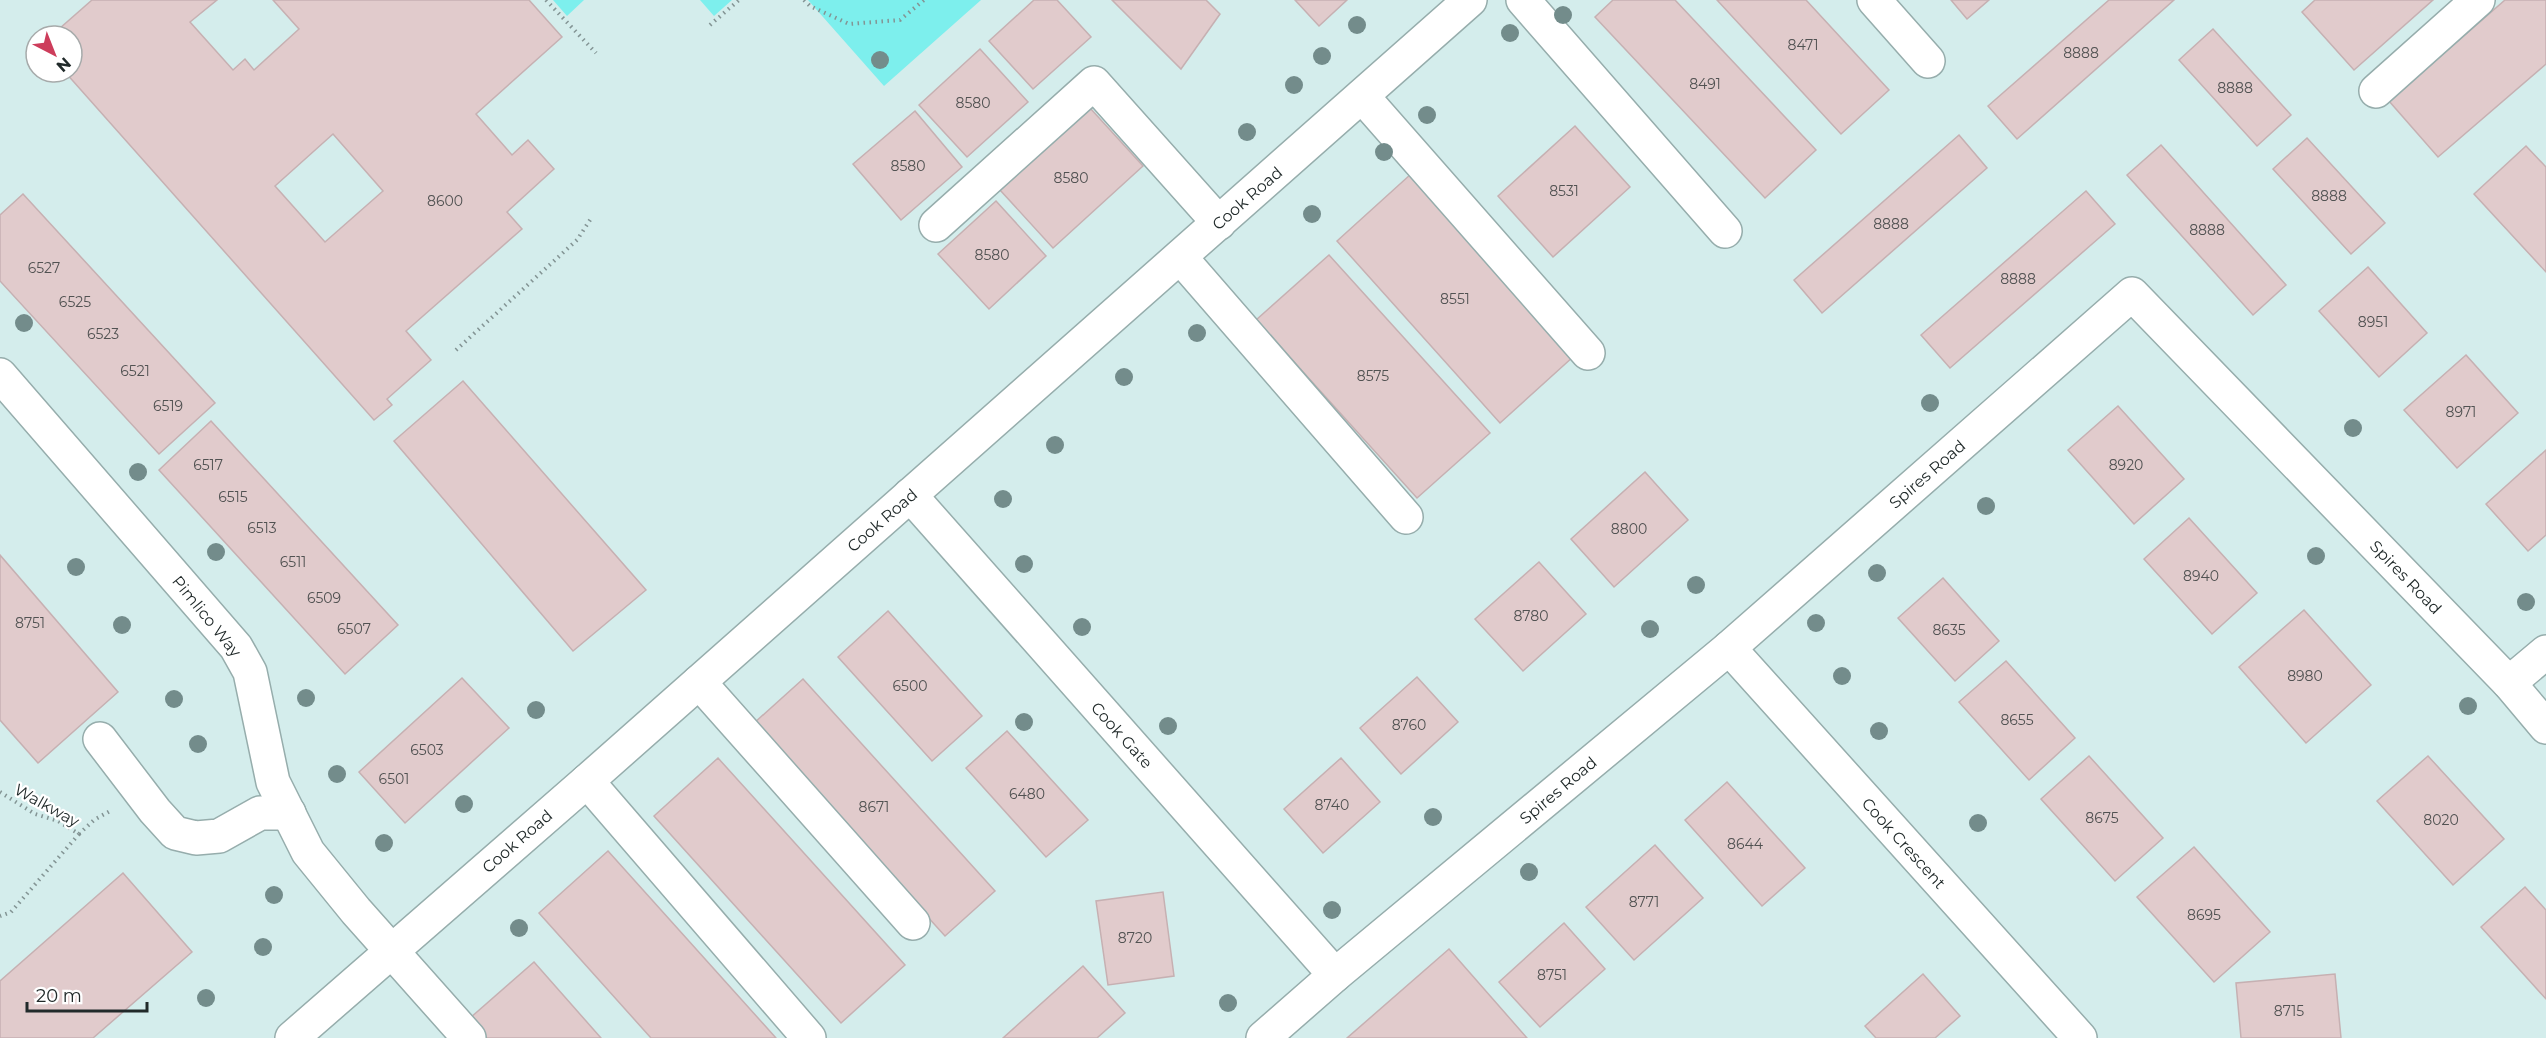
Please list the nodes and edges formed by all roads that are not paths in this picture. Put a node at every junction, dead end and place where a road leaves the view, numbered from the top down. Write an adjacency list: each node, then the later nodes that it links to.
1 (1523, 0): 10 (street)
2 (1874, 0): 5 (street)
3 (2478, 0): 6 (street)
4 (1462, 3): 7 (street, Cook Road)
5 (1928, 61)
6 (2376, 91)
7 (1362, 96): 8 (street, Cook Road); 12 (street)
8 (1219, 223): 9 (street); 11 (street, Cook Road)
9 (936, 225)
10 (1725, 231)
11 (1180, 257): 14 (street, Cook Road); 15 (street)
12 (1588, 353)
13 (0, 375): 23 (street, Pimlico Way)
14 (910, 495): 18 (street, Cook Road); 26 (street, Cook Gate)
15 (1406, 517)
16 (1729, 648): 19 (street, Spires Road); 26 (street, Spires Road); 31 (street, Cook Crescent)
17 (2546, 652): 19 (street)
18 (699, 682): 22 (street, Cook Road); 24 (street)
19 (2509, 683): 20 (street, Spires Road)
20 (2546, 727)
21 (100, 739): 23 (street)
22 (587, 781): 25 (street, Cook Road); 29 (street)
23 (289, 813): 25 (street, Pimlico Way)
24 (913, 923)
25 (392, 949): 27 (street, Cook Road); 28 (street, Pimlico Way)
26 (1335, 975): 30 (street, Spires Road)
27 (292, 1038)
28 (469, 1038)
29 (809, 1038)
30 (1263, 1038)
31 (2080, 1038)

